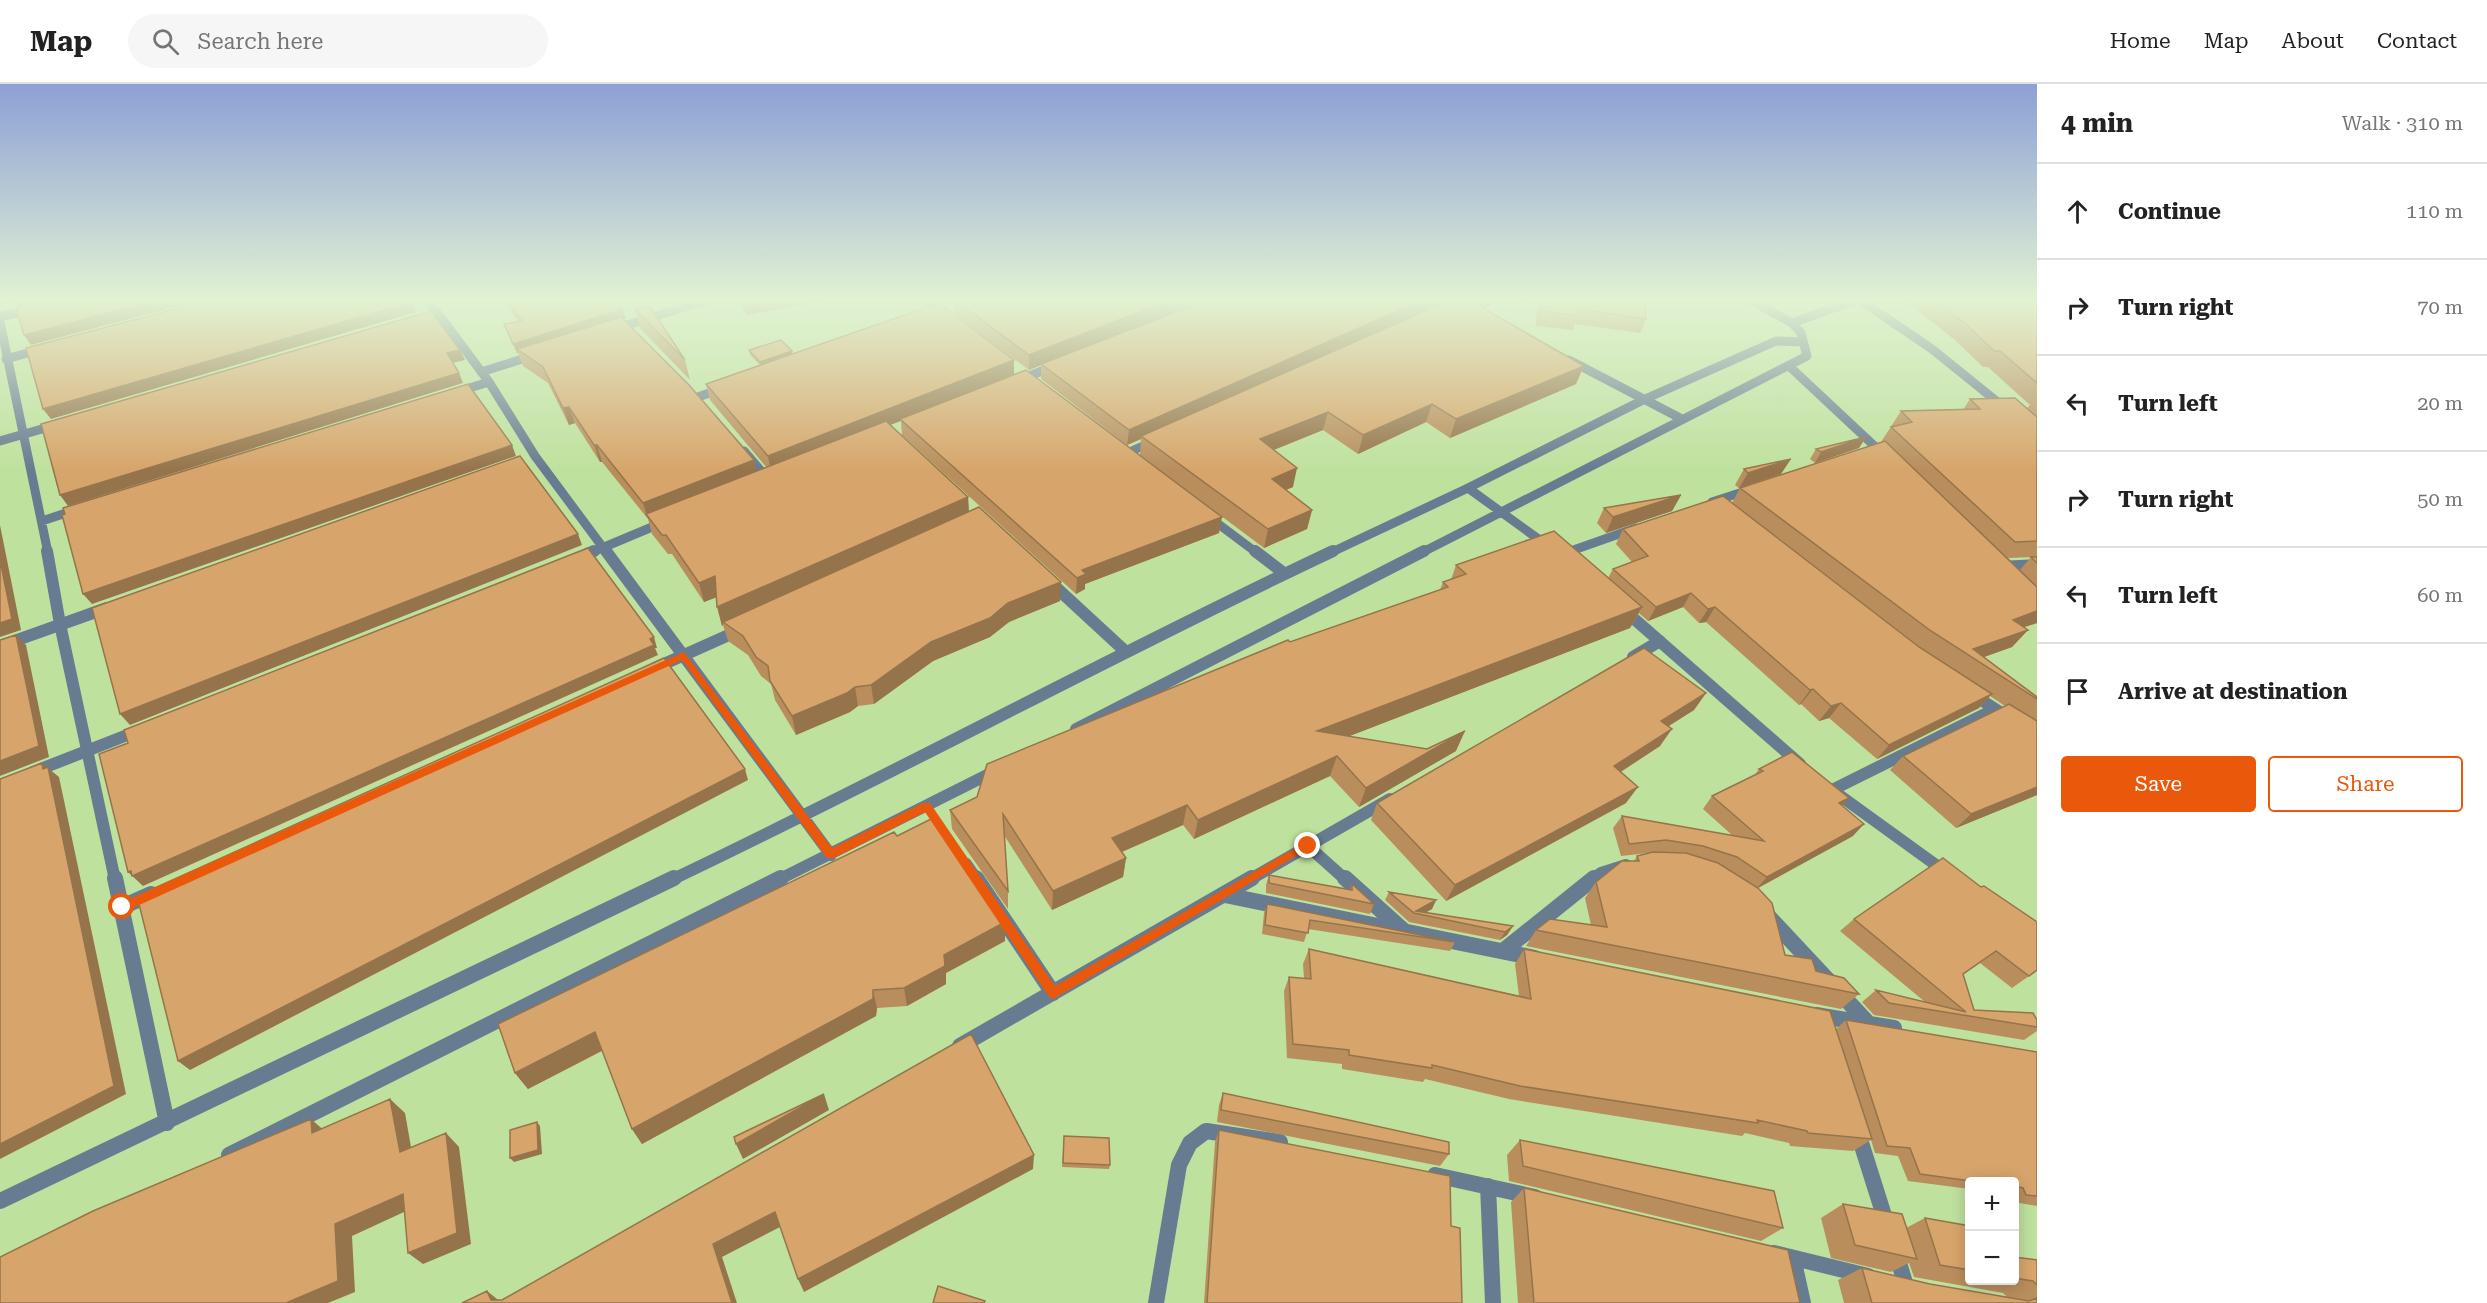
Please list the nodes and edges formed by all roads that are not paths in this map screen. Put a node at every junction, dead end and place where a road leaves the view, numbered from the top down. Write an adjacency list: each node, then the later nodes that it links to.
1 (14, 357): 8 (street)
2 (467, 357): 12 (street)
3 (533, 357): 12 (street)
4 (1564, 357): 19 (street)
5 (1740, 357): 19 (street)
6 (1805, 357): 10 (street)
7 (1941, 357): 21 (street)
8 (6, 359): 24 (street)
9 (1070, 360): 13 (street)
10 (1789, 366): 22 (street); 29 (street)
11 (1017, 370): 13 (street)
12 (485, 377): 17 (street); 46 (street)
13 (1031, 381): 15 (street)
14 (731, 385): 18 (street)
15 (1006, 385)
16 (690, 389): 18 (street)
17 (443, 396)
18 (698, 397): 20 (street)
19 (1645, 399): 22 (street); 38 (street)
20 (706, 406)
21 (2012, 414)
22 (1682, 419): 42 (street)
23 (70, 421): 24 (street)
24 (24, 434): 26 (street); 44 (street)
25 (1168, 434): 31 (street)
26 (0, 441)
27 (737, 442): 35 (street)
28 (1116, 447): 31 (street)
29 (1877, 449): 30 (street); 33 (street)
30 (1866, 452)
31 (1125, 454): 32 (street)
32 (1134, 461)
33 (1890, 462)
34 (779, 474): 35 (street)
35 (768, 478): 36 (street)
36 (757, 483)
37 (1768, 484): 39 (street)
38 (1468, 488): 42 (street); 51 (street)
39 (1713, 505)
40 (88, 506): 44 (street)
41 (1200, 510): 51 (street)
42 (1501, 511): 45 (street); 65 (street)
43 (670, 520): 46 (street)
44 (42, 521): 54 (street)
45 (1648, 524)
46 (605, 547): 47 (street); 59 (street)
47 (572, 560)
48 (2037, 565): 49 (street)
49 (1998, 567)
50 (1041, 574): 58 (street)
51 (1285, 574): 58 (street)
52 (1615, 602): 56 (street)
53 (117, 604): 54 (street)
54 (60, 624): 57 (street); 67 (street)
55 (748, 626): 59 (street)
56 (1660, 641): 60 (street); 70 (street)
57 (0, 645)
58 (1126, 652): 72 (street)
59 (684, 655): 61 (street); 72 (street)
60 (1619, 665)
61 (641, 675)
62 (1958, 685): 63 (street)
63 (1995, 709): 66 (street); 70 (street)
64 (154, 724): 67 (street)
65 (1065, 735)
66 (2037, 736)
67 (88, 750): 69 (street); 81 (street)
68 (1011, 762): 74 (street)
69 (22, 776)
70 (1823, 783): 77 (street)
71 (1401, 792): 73 (street)
72 (803, 817): 74 (street); 93 (street)
73 (1308, 846): 79 (street); 82 (street)
74 (831, 855): 95 (street)
75 (960, 855): 85 (street)
76 (1645, 859): 83 (street)
77 (1954, 878)
78 (166, 888): 81 (street)
79 (1225, 895): 82 (street); 85 (street)
80 (1758, 906): 88 (street)
81 (122, 907): 93 (street)
82 (1405, 932): 83 (street)
83 (1503, 951): 84 (street)
84 (1548, 960)
85 (1053, 993): 91 (street)
86 (1798, 1011): 87 (street)
87 (1821, 1016): 88 (street); 90 (street)
88 (1869, 1024): 89 (street)
89 (1914, 1031)
90 (1828, 1038)
91 (951, 1052)
92 (1853, 1117): 101 (street)
93 (167, 1123): 98 (street)
94 (1291, 1145): 102 (street)
95 (213, 1163)
96 (1418, 1172): 97 (street)
97 (1488, 1186): 99 (street); 103 (street)
98 (0, 1201)
99 (1556, 1202)
100 (1759, 1250): 101 (street)
101 (1793, 1257): 104 (street)
102 (1156, 1303)
103 (1493, 1303)
104 (1803, 1303)

